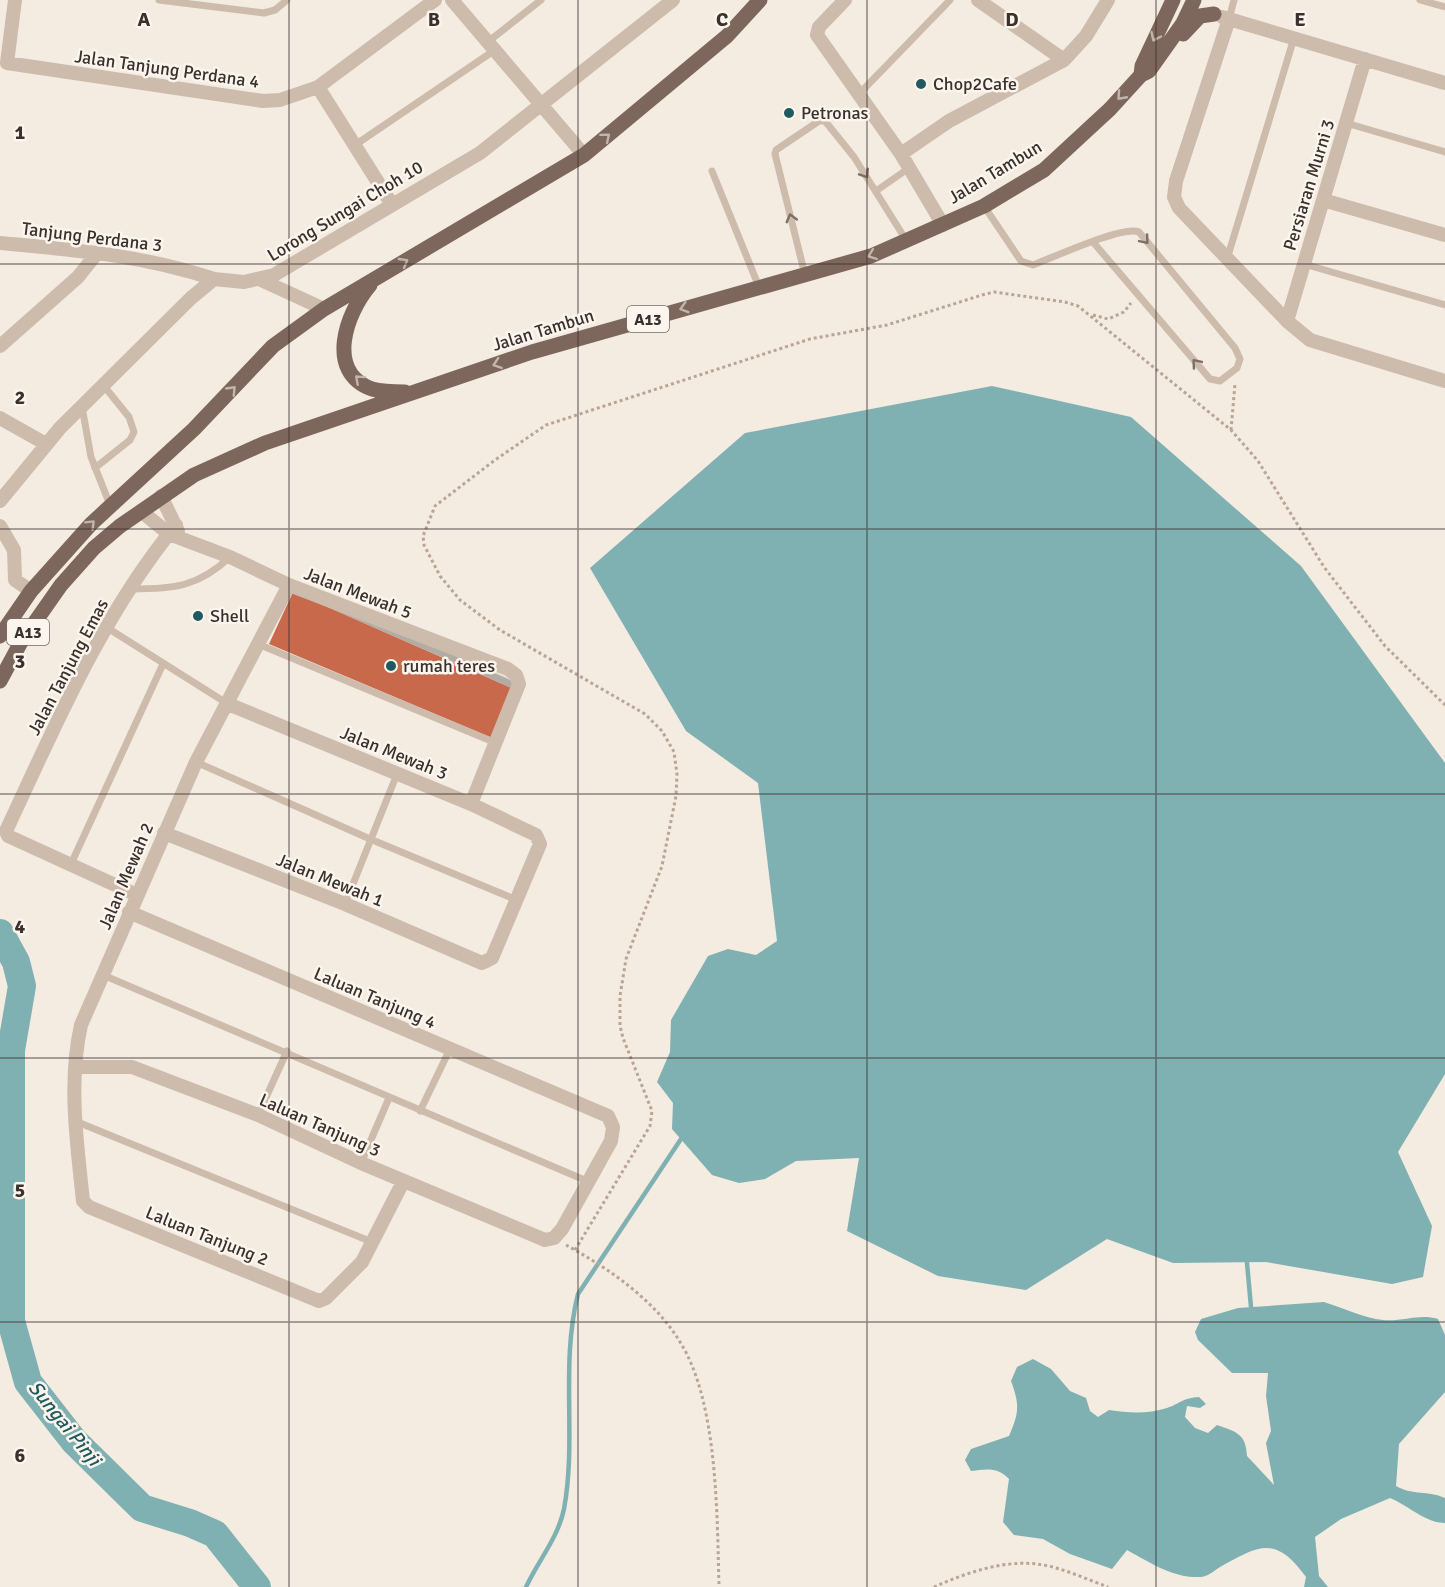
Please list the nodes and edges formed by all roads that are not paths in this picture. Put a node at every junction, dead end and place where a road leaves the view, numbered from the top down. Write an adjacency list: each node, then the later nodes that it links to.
1 (15, 0): 27 (street, Jalan Tanjung Perdana 4)
2 (159, 0): 3 (lane)
3 (287, 0)
4 (435, 0): 27 (street, Jalan Tanjung Perdana 4)
5 (452, 0): 21 (street)
6 (541, 0): 21 (lane)
7 (673, 0): 29 (street, Lorong Sungai Choh 10)
8 (760, 0): 34 (main road, A13, one-way to 8)
9 (845, 0): 28 (street)
10 (950, 0): 28 (lane)
11 (978, 0): 23 (street)
12 (1108, 0): 23 (street)
13 (1173, 0): 25 (main road, Jalan Tambun / A13, one-way to 25)
14 (1194, 0): 24 (main road, Jalan Tambun / A13)
15 (1204, 0): 19 (main road)
16 (1234, 0): 19 (lane)
17 (1420, 0): 18 (lane)
18 (1445, 7)
19 (1221, 16): 20 (street); 24 (main road); 47 (street)
20 (1294, 38): 22 (street); 47 (lane)
21 (492, 46): 29 (street); 31 (lane)
22 (1365, 59): 26 (street); 30 (street, Persiaran Murni 3)
23 (1064, 60): 33 (street)
24 (1154, 64): 25 (main road, Jalan Tambun / A13)
25 (1141, 75): 40 (main road, Jalan Tambun / A13, one-way to 40)
26 (1445, 83)
27 (318, 87): 31 (street)
28 (860, 93): 33 (street)
29 (542, 106): 34 (street); 39 (street, Lorong Sungai Choh 10)
30 (1346, 123): 32 (lane); 38 (street, Persiaran Murni 3)
31 (355, 145): 39 (street)
32 (1445, 152)
33 (901, 154): 35 (street)
34 (584, 155): 52 (main road, A13, one-way to 34)
35 (909, 168): 37 (lane); 41 (street)
36 (712, 171): 53 (lane)
37 (876, 191): 43 (lane); 49 (lane, one-way to 37)
38 (1323, 200): 42 (street); 48 (street, Persiaran Murni 3)
39 (391, 204): 51 (street, Lorong Sungai Choh 10)
40 (984, 206): 41 (main road, Jalan Tambun / A13); 44 (lane)
41 (943, 225): 43 (main road, Jalan Tambun / A13)
42 (1445, 235)
43 (906, 240): 49 (main road, Jalan Tambun / A13, one-way to 49)
44 (1093, 242): 44 (lane, one-way to 44)
45 (0, 243): 46 (street, Tanjung Perdana 3)
46 (98, 252): 50 (street, Tanjung Perdana 3); 57 (street)
47 (1227, 259): 56 (street)
48 (1304, 264): 54 (lane); 56 (street, Persiaran Murni 3)
49 (805, 275): 53 (main road, Jalan Tambun / A13)
50 (214, 279): 51 (street, Lorong Sungai Choh 10); 59 (street)
51 (261, 280): 55 (street)
52 (374, 280): 55 (main road, A13); 60 (main road, one-way to 52)
53 (759, 286): 60 (main road, Jalan Tambun / A13, one-way to 60)
54 (1445, 305)
55 (324, 309): 67 (main road, A13, one-way to 55)
56 (1287, 321): 58 (street)
57 (0, 346)
58 (1445, 381)
59 (104, 386): 61 (street); 64 (lane)
60 (414, 392): 65 (main road, Jalan Tambun / A13)
61 (82, 407): 63 (street); 64 (lane)
62 (0, 418): 63 (street)
63 (46, 444): 66 (street)
64 (95, 468): 67 (lane)
65 (161, 496): 68 (main road, Jalan Tambun / A13); 70 (street)
66 (0, 501)
67 (110, 506): 76 (main road, A13, one-way to 67)
68 (141, 511): 70 (street, Jalan Mewah 5); 81 (main road, Jalan Tambun / A13)
69 (0, 526): 73 (street)
70 (175, 531): 71 (street, Jalan Mewah 5); 75 (street, Jalan Tanjung Emas)
71 (230, 557): 74 (street, Jalan Mewah 5); 75 (lane)
72 (0, 578): 73 (street)
73 (15, 580): 76 (street)
74 (289, 585): 79 (street, Jalan Mewah 2); 83 (street, Jalan Mewah 5)
75 (131, 589): 77 (street, Jalan Tanjung Emas)
76 (31, 591): 78 (main road, A13)
77 (106, 627): 80 (lane); 89 (street, Jalan Tanjung Emas)
78 (0, 636)
79 (258, 644): 82 (street, Jalan Mewah 2); 83 (lane)
80 (164, 664): 82 (lane); 89 (lane)
81 (0, 681)
82 (228, 704): 84 (street, Jalan Mewah 2); 85 (street, Jalan Mewah 3)
83 (496, 743): 86 (street)
84 (196, 762): 87 (street, Jalan Mewah 2); 88 (lane)
85 (397, 774): 86 (street, Jalan Mewah 3); 88 (lane)
86 (471, 804): 91 (street, Jalan Mewah 3)
87 (164, 833): 90 (street, Jalan Mewah 2); 92 (street, Jalan Mewah 1)
88 (370, 839): 91 (lane); 92 (lane)
89 (71, 864): 90 (street)
90 (137, 895): 93 (street, Jalan Mewah 2)
91 (518, 900): 92 (street, Jalan Mewah 1)
92 (345, 904)
93 (129, 912): 94 (street, Jalan Mewah 2); 95 (street, Laluan Tanjung 4)
94 (103, 975): 96 (lane); 97 (street, Jalan Mewah 2)
95 (450, 1049): 99 (lane); 103 (street, Laluan Tanjung 4)
96 (287, 1051): 98 (lane); 100 (lane)
97 (75, 1066): 100 (street, Laluan Tanjung 3); 101 (street, Jalan Mewah 2)
98 (389, 1098): 99 (lane); 102 (lane)
99 (420, 1111): 103 (lane)
100 (258, 1115): 102 (street, Laluan Tanjung 3)
101 (75, 1121): 105 (street, Jalan Mewah 2); 106 (lane)
102 (361, 1163): 104 (street, Laluan Tanjung 3)
103 (587, 1181): 104 (street, Laluan Tanjung 3)
104 (403, 1182): 106 (street)
105 (83, 1201): 106 (street, Laluan Tanjung 2)
106 (372, 1242)

